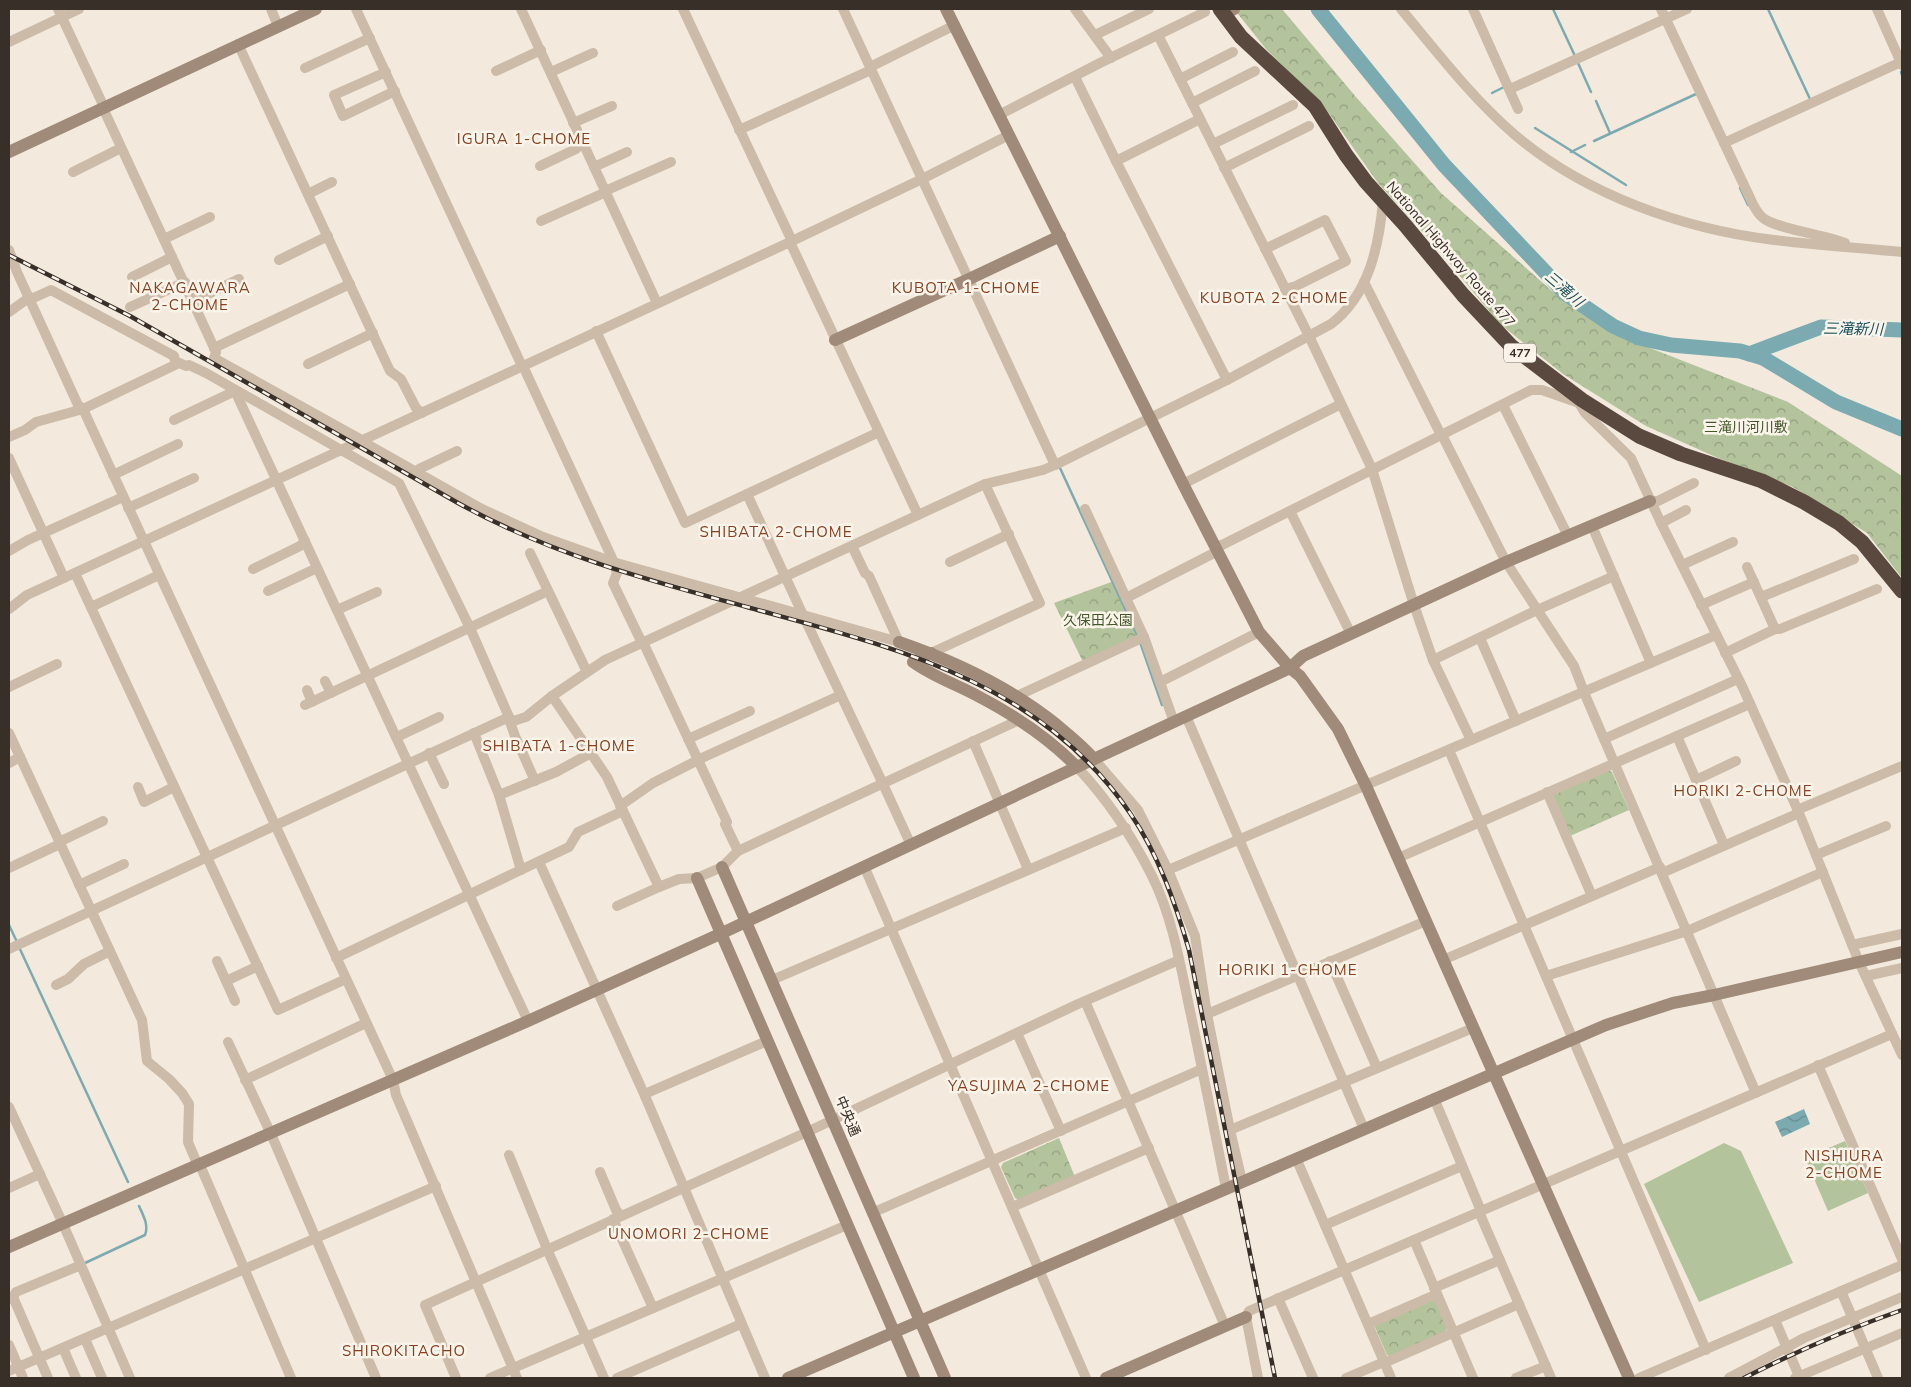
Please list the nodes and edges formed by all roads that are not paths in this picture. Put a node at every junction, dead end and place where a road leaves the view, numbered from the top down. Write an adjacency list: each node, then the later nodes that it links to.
1 (79, 9): 16 (street)
2 (271, 9): 19 (street)
3 (316, 9): 19 (street)
4 (356, 9): 22 (street)
5 (521, 9): 25 (street)
6 (683, 9): 49 (street)
7 (843, 9): 31 (street)
8 (946, 9): 18 (street)
9 (1075, 9): 21 (street)
10 (1150, 9): 21 (street)
11 (1401, 9): 74 (street)
12 (1473, 9): 38 (street)
13 (1687, 9): 17 (street)
14 (1877, 9): 29 (street)
15 (1223, 11): 20 (street); 67 (highway, National Highway Route 477 / 477)
16 (60, 13): 23 (street); 43 (street)
17 (1663, 14): 38 (street); 52 (street)
18 (955, 25): 31 (street); 45 (street)
19 (278, 26): 24 (street)
20 (1158, 35): 28 (street); 37 (street)
21 (1095, 36): 28 (street)
22 (370, 38): 30 (street); 34 (street)
23 (9, 42)
24 (238, 44): 43 (street); 66 (street)
25 (541, 50): 32 (street); 35 (street)
26 (592, 52): 35 (street)
27 (1233, 52): 37 (street)
28 (1111, 58): 36 (street)
29 (1902, 63): 52 (street)
30 (305, 68)
31 (870, 68): 49 (street); 63 (street)
32 (496, 71)
33 (1255, 71): 40 (street)
34 (386, 72): 39 (street); 39 (street)
35 (551, 72): 47 (street)
36 (1075, 76): 45 (street); 57 (street)
37 (1180, 79): 40 (street)
38 (1510, 89): 44 (street)
39 (395, 91): 100 (street)
40 (1192, 103): 46 (street)
41 (1293, 105): 53 (street)
42 (612, 106): 47 (street)
43 (103, 107): 54 (street); 55 (street)
44 (1518, 109)
45 (999, 115): 50 (street)
46 (1200, 119): 53 (street); 57 (street)
47 (573, 123): 51 (street)
48 (1309, 126): 61 (street)
49 (739, 130): 73 (street)
50 (1009, 136): 63 (street); 71 (street)
51 (582, 142): 59 (street); 60 (street)
52 (1724, 143): 74 (street)
53 (1213, 144): 61 (street)
54 (121, 148): 62 (street); 72 (street)
55 (9, 152)
56 (627, 152): 60 (street)
57 (1116, 161): 101 (street)
58 (671, 162): 65 (street)
59 (540, 166)
60 (594, 167): 65 (street)
61 (1224, 168): 75 (street)
62 (73, 172)
63 (922, 179): 73 (street); 83 (street)
64 (332, 182): 66 (street)
65 (605, 191): 69 (street); 90 (street)
66 (308, 194): 70 (street)
67 (1383, 201): 85 (street); 103 (highway, National Highway Route 477 / 477)
68 (210, 217): 72 (street)
69 (541, 221)
70 (328, 236): 79 (street); 86 (street)
71 (1060, 236): 83 (street); 108 (street)
72 (164, 239): 78 (street)
73 (791, 241): 90 (street); 96 (street)
74 (1858, 247): 77 (street)
75 (1265, 248): 87 (street); 87 (street)
76 (9, 250): 80 (street)
77 (1902, 252)
78 (172, 257): 81 (street); 84 (street)
79 (280, 260)
80 (13, 269): 88 (street)
81 (132, 278)
82 (239, 279): 89 (street)
83 (969, 279): 96 (street); 118 (street)
84 (185, 282): 89 (street); 91 (street)
85 (1364, 282): 95 (street); 111 (street)
86 (350, 284): 94 (street); 97 (street)
87 (1285, 289): 95 (street)
88 (30, 298): 92 (street); 98 (street); 106 (street)
89 (193, 300): 97 (street)
90 (657, 303): 93 (street)
91 (130, 307)
92 (9, 312)
93 (596, 331): 100 (street); 127 (street)
94 (373, 333): 99 (street); 107 (street)
95 (1309, 336): 101 (street); 104 (street)
96 (835, 340): 110 (street)
97 (214, 348): 113 (street)
98 (179, 363): 102 (street); 106 (street)
99 (308, 364)
100 (522, 366): 107 (street); 148 (street)
101 (1227, 380): 108 (street)
102 (235, 391): 109 (street); 115 (street); 123 (street)
103 (1580, 402): 105 (street); 129 (street); 165 (highway, National Highway Route 477 / 477)
104 (1341, 404): 119 (street); 126 (street)
105 (1502, 405): 111 (street); 139 (street)
106 (83, 409): 112 (street); 121 (street)
107 (422, 413): 113 (street)
108 (1150, 418): 118 (street); 126 (street)
109 (174, 420)
110 (879, 432): 127 (street); 134 (street)
111 (1442, 435): 119 (street); 150 (street)
112 (9, 437)
113 (362, 440): 115 (street); 120 (street)
114 (178, 444): 121 (street)
115 (341, 450): 123 (street); 176 (street)
116 (456, 451): 120 (street)
117 (9, 458): 137 (street)
118 (1055, 465): 125 (street)
119 (1372, 469): 133 (street); 169 (street)
120 (416, 472): 148 (street)
121 (113, 475): 128 (street)
122 (194, 478): 130 (street)
123 (276, 480): 140 (street); 141 (street)
124 (1694, 483): 129 (street)
125 (985, 484): 134 (street); 138 (street)
126 (1182, 484): 144 (street)
127 (747, 494): 158 (street)
128 (123, 497): 130 (street); 137 (street)
129 (1650, 501): 135 (street); 136 (street)
130 (128, 508): 140 (street)
131 (1085, 509): 168 (street)
132 (1686, 510): 135 (street)
133 (1290, 511): 144 (street); 179 (street)
134 (918, 515): 143 (street)
135 (1661, 523): 151 (street)
136 (1592, 526): 139 (street); 157 (street)
137 (44, 533): 145 (street); 159 (street)
138 (1009, 534): 149 (street); 185 (street)
139 (1568, 536): 150 (street)
140 (143, 541): 155 (street); 156 (street)
141 (305, 541): 153 (street); 154 (street)
142 (1733, 542): 151 (street)
143 (852, 546): 158 (street); 183 (street)
144 (1217, 550): 168 (street); 178 (street)
145 (9, 551)
146 (530, 553): 163 (street)
147 (1854, 559): 166 (street)
148 (613, 562): 167 (street); 184 (street)
149 (950, 562)
150 (1506, 562): 169 (street); 174 (street)
151 (1682, 565): 170 (street)
152 (1747, 567): 160 (street)
153 (318, 568): 162 (street); 173 (street)
154 (253, 569)
155 (75, 573): 159 (street); 171 (street)
156 (158, 575): 171 (street); 244 (street)
157 (1614, 576): 174 (street); 188 (street)
158 (785, 577): 167 (street); 175 (street)
159 (64, 578): 172 (street)
160 (1754, 582): 166 (street); 170 (street)
161 (1876, 589): 177 (street)
162 (268, 591)
163 (548, 591): 176 (street); 191 (street)
164 (377, 592): 173 (street)
165 (1902, 592)
166 (1761, 597): 177 (street)
167 (740, 598): 175 (street); 184 (street)
168 (1126, 598): 182 (street)
169 (1414, 605): 179 (street); 187 (street)
170 (1701, 605): 180 (street)
171 (91, 607): 236 (street)
172 (9, 609)
173 (337, 610): 192 (street)
174 (1537, 610): 181 (street); 198 (street)
175 (803, 615): 183 (street); 200 (street)
176 (470, 628): 192 (street); 207 (street)
177 (1775, 629): 186 (street)
178 (1259, 632): 190 (street); 195 (street)
179 (1351, 634): 190 (street)
180 (1716, 635): 186 (street); 188 (street)
181 (1480, 638): 187 (street); 209 (street)
182 (1141, 639): 195 (street); 202 (street)
183 (899, 642): 185 (street)
184 (642, 643): 191 (street); 214 (street)
185 (931, 653): 202 (street); 208 (street)
186 (1725, 653): 193 (street)
187 (1433, 660): 216 (street)
188 (1651, 663): 198 (street)
189 (57, 664): 196 (street)
190 (1290, 668): 206 (street); 234 (street)
191 (587, 672): 201 (street)
192 (368, 675): 199 (street); 213 (street)
193 (1738, 679): 203 (street); 215 (street)
194 (325, 681): 199 (street)
195 (1160, 682): 206 (street)
196 (9, 687)
197 (307, 690): 199 (street)
198 (1585, 691): 209 (street); 215 (street)
199 (331, 693)
200 (841, 695): 223 (street); 233 (street)
201 (552, 696): 207 (street); 220 (street)
202 (1017, 696): 222 (street)
203 (1750, 704): 212 (street); 241 (street)
204 (750, 710): 214 (street)
205 (439, 717): 213 (street)
206 (1180, 719): 222 (street); 247 (street)
207 (510, 720): 211 (street); 231 (street)
208 (1019, 720): 217 (street); 229 (street)
209 (1516, 721): 216 (street)
210 (9, 733): 221 (street)
211 (474, 733): 219 (street); 238 (street)
212 (1676, 736): 227 (street); 230 (street)
213 (397, 737): 225 (street)
214 (688, 739): 223 (street)
215 (1604, 739): 227 (street)
216 (1471, 740): 218 (street)
217 (973, 741): 233 (street); 239 (street)
218 (1448, 750): 234 (street); 243 (street)
219 (429, 753): 225 (street); 232 (street)
220 (590, 753): 231 (street); 240 (street)
221 (20, 758): 226 (street); 248 (street)
222 (1094, 758): 229 (street); 262 (street)
223 (698, 761): 240 (street); 251 (street)
224 (1736, 761): 230 (street)
225 (409, 762): 244 (street); 268 (street)
226 (9, 763)
227 (1614, 763): 237 (street); 263 (street)
228 (1902, 766): 241 (street)
229 (1077, 767): 239 (street); 246 (street)
230 (1696, 780): 250 (street)
231 (535, 781): 238 (street)
232 (444, 784)
233 (883, 784): 249 (street); 251 (street)
234 (1366, 786): 247 (street); 254 (street)
235 (138, 787): 236 (street)
236 (174, 787): 253 (street)
237 (1547, 792): 243 (street); 269 (street)
238 (499, 795): 261 (street)
239 (1000, 803): 249 (street); 260 (street)
240 (622, 808): 255 (street); 267 (street)
241 (1798, 812): 250 (street); 252 (street)
242 (102, 821): 248 (street)
243 (1479, 822): 254 (street); 274 (street)
244 (274, 825): 253 (street); 283 (street)
245 (1886, 826): 252 (street)
246 (1126, 828): 260 (street); 284 (street)
247 (1239, 841): 262 (street); 291 (street)
248 (59, 843): 259 (street); 266 (street)
249 (911, 845): 257 (street)
250 (1724, 845): 263 (street)
251 (738, 851): 258 (street)
252 (1816, 855): 264 (street)
253 (206, 856): 271 (street); 289 (street)
254 (1398, 858): 273 (street)
255 (539, 862): 261 (street); 298 (street)
256 (124, 864): 266 (street)
257 (864, 866): 272 (street); 275 (street)
258 (722, 867): 265 (street); 272 (street, 中央通)
259 (9, 868)
260 (1028, 869): 275 (street)
261 (521, 870): 268 (street)
262 (1168, 870): 302 (street)
263 (1661, 870): 269 (street); 276 (street)
264 (1822, 872): 276 (street); 279 (street)
265 (696, 878): 267 (street); 277 (street)
266 (79, 885): 271 (street)
267 (659, 887): 270 (street)
268 (470, 896): 283 (street); 303 (street)
269 (1592, 896): 274 (street)
270 (617, 906)
271 (90, 911): 280 (street); 281 (street)
272 (746, 920): 277 (street); 296 (street, 中央通)
273 (1426, 921): 285 (street); 287 (street)
274 (1524, 925): 285 (street); 292 (street)
275 (890, 929): 296 (street); 312 (street)
276 (1687, 931): 292 (street); 299 (street)
277 (720, 934): 298 (street); 309 (street)
278 (1902, 934): 279 (street)
279 (1852, 945): 288 (street)
280 (15, 946)
281 (110, 951): 297 (street); 336 (street)
282 (1902, 952): 288 (street)
283 (336, 958): 294 (street)
284 (1179, 960): 301 (street); 315 (street)
285 (1443, 960): 305 (street)
286 (217, 961): 295 (street)
287 (1330, 961): 291 (street); 314 (street)
288 (1859, 962): 293 (street); 299 (street)
289 (258, 966): 294 (street); 295 (street)
290 (1902, 968): 293 (street)
291 (1297, 976): 302 (street); 319 (street)
292 (1546, 976): 308 (street)
293 (1866, 976): 307 (street)
294 (346, 979): 304 (street)
295 (226, 980): 300 (street)
296 (772, 980): 325 (street, 中央通)
297 (56, 985)
298 (597, 990): 303 (street); 321 (street)
299 (1714, 995): 308 (street); 320 (street)
300 (235, 1001)
301 (1085, 1002): 306 (street); 323 (street)
302 (1207, 1014): 327 (street)
303 (528, 1021): 318 (street)
304 (366, 1023): 317 (street); 318 (street)
305 (1473, 1028): 314 (street); 316 (street)
306 (1017, 1033): 312 (street); 328 (street)
307 (1892, 1034): 311 (street); 313 (street)
308 (1573, 1038): 316 (street); 332 (street)
309 (767, 1041): 321 (street); 329 (street)
310 (228, 1042): 317 (street)
311 (1902, 1055)
312 (950, 1064): 325 (street); 335 (street)
313 (1818, 1065): 320 (street); 358 (street)
314 (1377, 1068): 319 (street)
315 (1202, 1069): 323 (street); 345 (street)
316 (1494, 1072): 322 (street); 341 (street)
317 (245, 1080): 330 (street)
318 (392, 1080): 330 (street); 342 (street)
319 (1344, 1082): 326 (street); 327 (street)
320 (1756, 1093): 332 (street)
321 (644, 1096): 343 (street)
322 (1434, 1098): 326 (street); 337 (street)
323 (1128, 1102): 328 (street); 331 (street)
324 (9, 1107): 339 (street)
325 (833, 1119): 329 (street); 349 (street, 中央通)
326 (1364, 1129): 334 (street)
327 (1230, 1130): 340 (street)
328 (1061, 1131): 335 (street)
329 (807, 1132): 343 (street); 352 (street)
330 (271, 1134): 336 (street); 354 (street)
331 (1149, 1148): 346 (street); 347 (street)
332 (1620, 1151): 341 (street); 391 (street)
333 (509, 1155): 357 (street)
334 (1296, 1158): 340 (street); 353 (street)
335 (993, 1161): 346 (street); 349 (street)
336 (199, 1165): 351 (street); 363 (street)
337 (1462, 1166): 348 (street); 353 (street)
338 (600, 1172): 350 (street)
339 (40, 1174): 344 (street); 351 (street)
340 (1242, 1182): 345 (street)
341 (1543, 1184): 348 (street); 421 (street)
342 (436, 1186): 354 (street); 366 (street)
343 (682, 1187): 350 (street); 365 (street)
344 (9, 1188)
345 (1226, 1188): 347 (street)
346 (1012, 1207): 362 (street)
347 (1176, 1210): 362 (street); 380 (street)
348 (1480, 1211): 355 (street); 359 (street)
349 (872, 1213): 376 (street, 中央通)
350 (617, 1218): 357 (street); 373 (street)
351 (63, 1224): 356 (street); 360 (street)
352 (846, 1225): 365 (street); 382 (street)
353 (1325, 1225): 364 (street)
354 (316, 1239): 363 (street); 403 (street)
355 (1414, 1240): 364 (street); 367 (street)
356 (9, 1248)
357 (547, 1249): 366 (street); 385 (street)
358 (1902, 1259)
359 (1500, 1260): 367 (street); 372 (street)
360 (80, 1265): 369 (street); 381 (street)
361 (1902, 1265): 368 (street)
362 (1039, 1269): 376 (street); 412 (street)
363 (245, 1270): 381 (street); 402 (street)
364 (1344, 1270): 370 (street); 379 (street)
365 (722, 1278): 373 (street); 378 (street)
366 (476, 1282): 396 (street); 404 (street)
367 (1436, 1291): 379 (street); 383 (street)
368 (1841, 1291): 374 (street); 377 (street)
369 (11, 1298): 392 (street)
370 (1278, 1298): 375 (street); 415 (street)
371 (1902, 1298): 374 (street)
372 (1519, 1304): 383 (street); 394 (street)
373 (652, 1308): 385 (street)
374 (1852, 1317): 388 (street); 390 (street)
375 (1246, 1318): 380 (street); 414 (street)
376 (920, 1320): 382 (street); 411 (street, 中央通)
377 (1775, 1320): 388 (street); 391 (street)
378 (741, 1324): 407 (street); 408 (street)
379 (1368, 1324): 393 (street)
380 (1225, 1326): 413 (street)
381 (108, 1328): 386 (street); 401 (street)
382 (895, 1331): 409 (street); 410 (street)
383 (1453, 1333): 393 (street); 418 (street)
384 (1902, 1333): 390 (street)
385 (586, 1337): 396 (street); 406 (street)
386 (85, 1339): 389 (street); 400 (street)
387 (9, 1345): 395 (street)
388 (1786, 1347): 423 (street); 424 (street)
389 (63, 1348): 392 (street); 399 (street)
390 (1865, 1348): 424 (street); 425 (street)
391 (1706, 1350): 422 (street)
392 (38, 1358): 395 (street); 398 (street)
393 (1384, 1362): 416 (street); 417 (street)
394 (1546, 1366): 419 (street); 420 (street)
395 (14, 1369): 397 (street)
396 (515, 1373): 405 (street)
397 (23, 1378)
398 (48, 1378)
399 (76, 1378)
400 (102, 1378)
401 (130, 1378)
402 (291, 1378)
403 (376, 1378)
404 (456, 1378)
405 (490, 1378)
406 (604, 1378)
407 (618, 1378)
408 (765, 1378)
409 (788, 1378)
410 (914, 1378)
411 (945, 1378)
412 (1086, 1378)
413 (1106, 1378)
414 (1258, 1378)
415 (1313, 1378)
416 (1346, 1378)
417 (1391, 1378)
418 (1473, 1378)
419 (1516, 1378)
420 (1551, 1378)
421 (1629, 1378)
422 (1639, 1378)
423 (1729, 1378)
424 (1797, 1378)
425 (1878, 1378)

